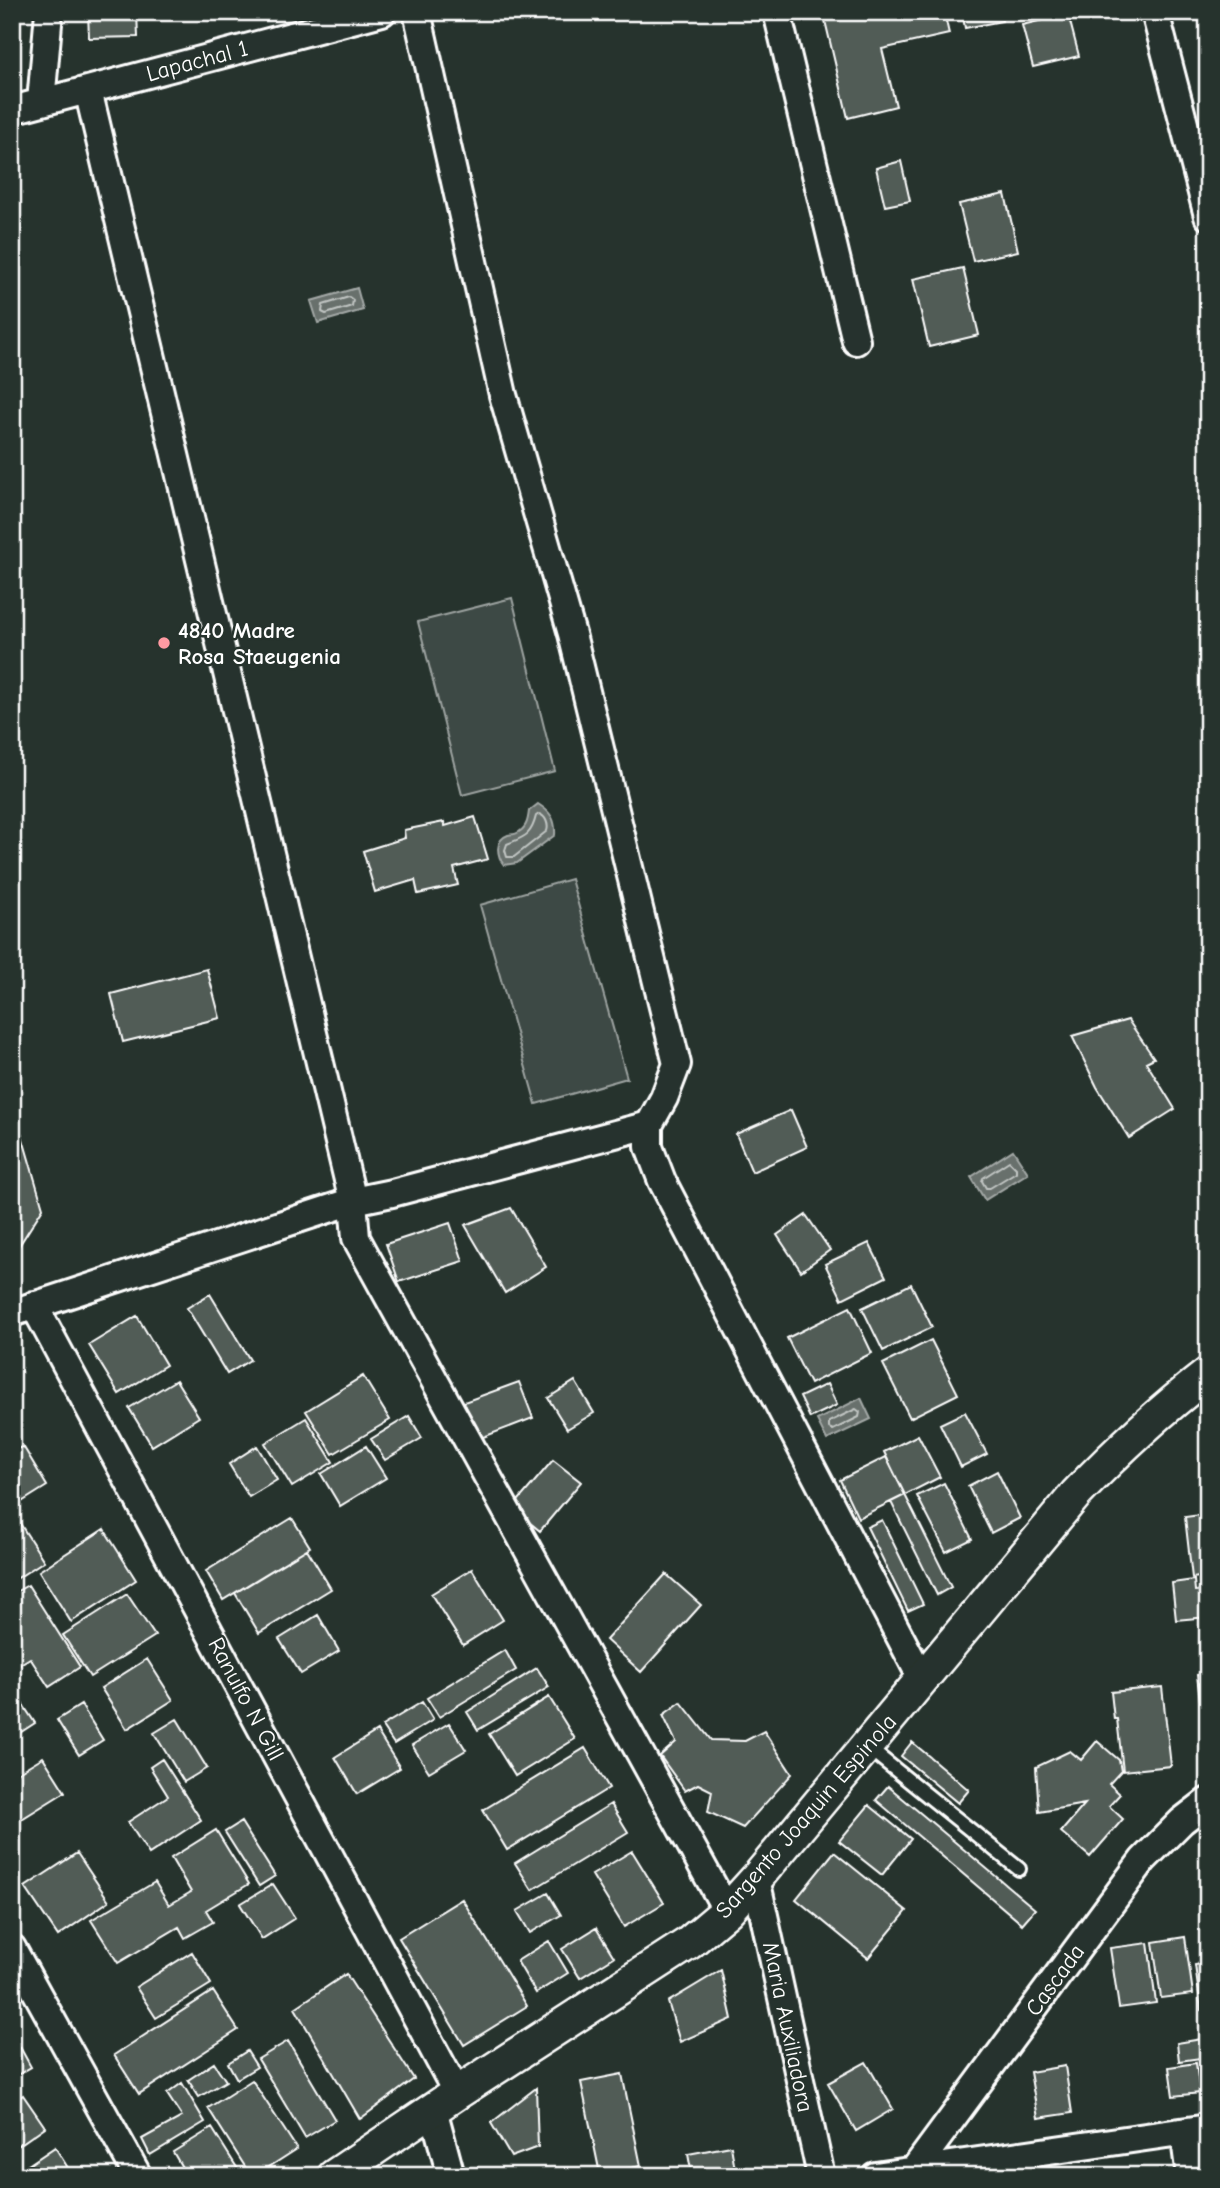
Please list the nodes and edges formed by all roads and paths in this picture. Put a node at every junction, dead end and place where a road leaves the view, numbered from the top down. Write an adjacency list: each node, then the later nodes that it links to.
1 (49, 12): 7 (street)
2 (382, 12): 6 (street, Lapachal 1)
3 (417, 12): 11 (street)
4 (777, 12): 10 (street)
5 (1155, 12): 9 (street)
6 (88, 90): 7 (street, Lapachal 1); 12 (street)
7 (40, 102): 8 (street, Lapachal 1)
8 (12, 110)
9 (1208, 216)
10 (856, 341)
11 (649, 1125): 12 (street); 15 (street)
12 (353, 1201): 13 (street); 20 (street)
13 (23, 1309): 22 (street, Ranulfo N Gill)
14 (1208, 1374): 15 (street, Sargento Joaquin Espinola)
15 (922, 1679): 16 (street, Sargento Joaquin Espinola)
16 (866, 1746): 18 (lane); 19 (street, Sargento Joaquin Espinola)
17 (1208, 1801): 24 (street, Cascada)
18 (1019, 1869)
19 (756, 1879): 20 (street, Sargento Joaquin Espinola); 28 (street, Maria Auxiliadora)
20 (727, 1911): 22 (street, Sargento Joaquin Espinola)
21 (12, 1948): 25 (street)
22 (445, 2101): 26 (street, Sargento Joaquin Espinola); 27 (street, Ranulfo N Gill)
23 (1196, 2130): 24 (street); 30 (street)
24 (914, 2170): 29 (street)
25 (138, 2176)
26 (334, 2176)
27 (451, 2176)
28 (821, 2176)
29 (875, 2176)
30 (1190, 2176)

